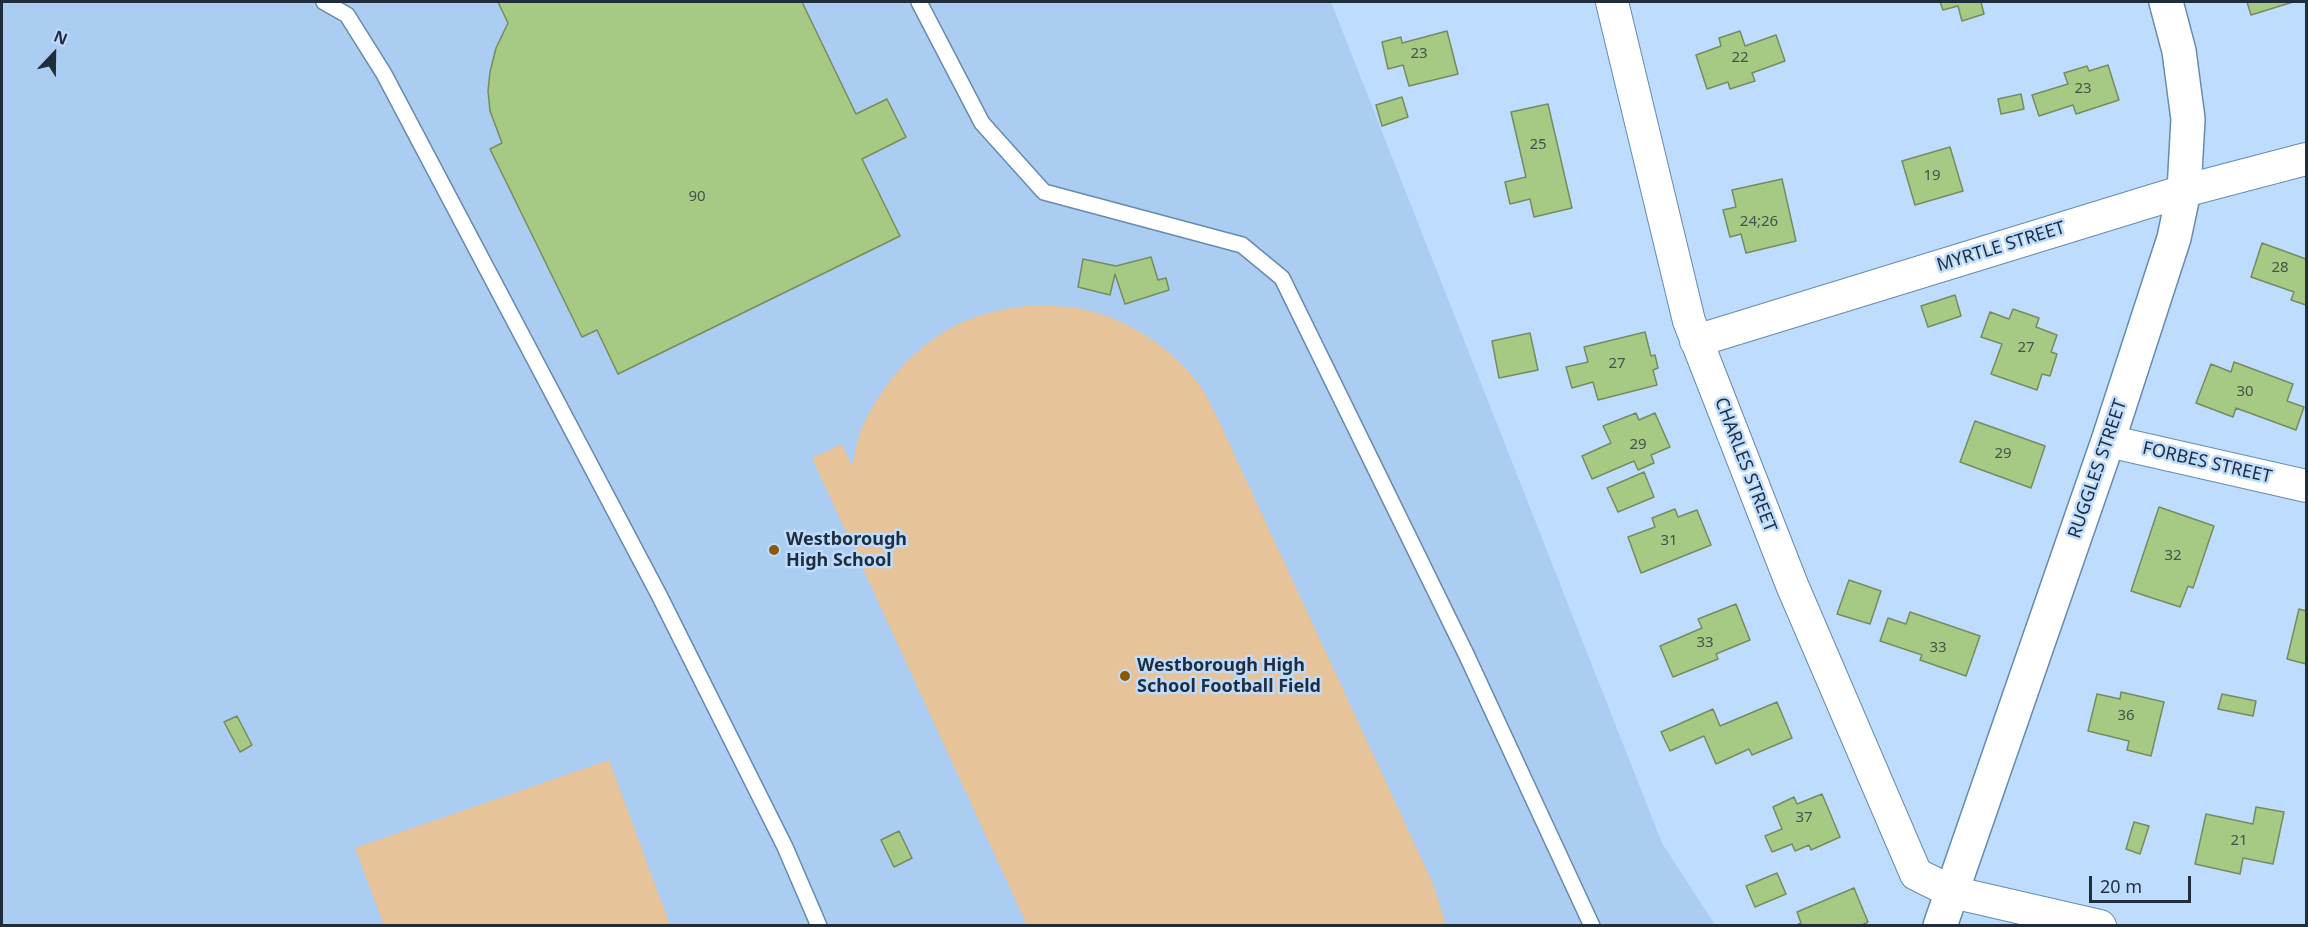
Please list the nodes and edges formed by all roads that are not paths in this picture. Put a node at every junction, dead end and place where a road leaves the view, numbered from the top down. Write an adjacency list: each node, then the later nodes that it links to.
1 (324, 2): 11 (lane)
2 (919, 2): 12 (lane)
3 (1611, 2): 7 (street, CHARLES STREET)
4 (2166, 2): 6 (street, RUGGLES STREET)
5 (2307, 159): 6 (street, MYRTLE STREET)
6 (2184, 191): 7 (street, MYRTLE STREET); 8 (street, RUGGLES STREET)
7 (1696, 341): 10 (street, CHARLES STREET)
8 (2108, 441): 9 (street, FORBES STREET); 10 (street, RUGGLES STREET)
9 (2307, 486)
10 (1952, 892): 13 (street, RUGGLES STREET); 14 (street, CHARLES STREET)
11 (819, 926)
12 (1592, 926)
13 (1940, 926)
14 (2100, 926)

